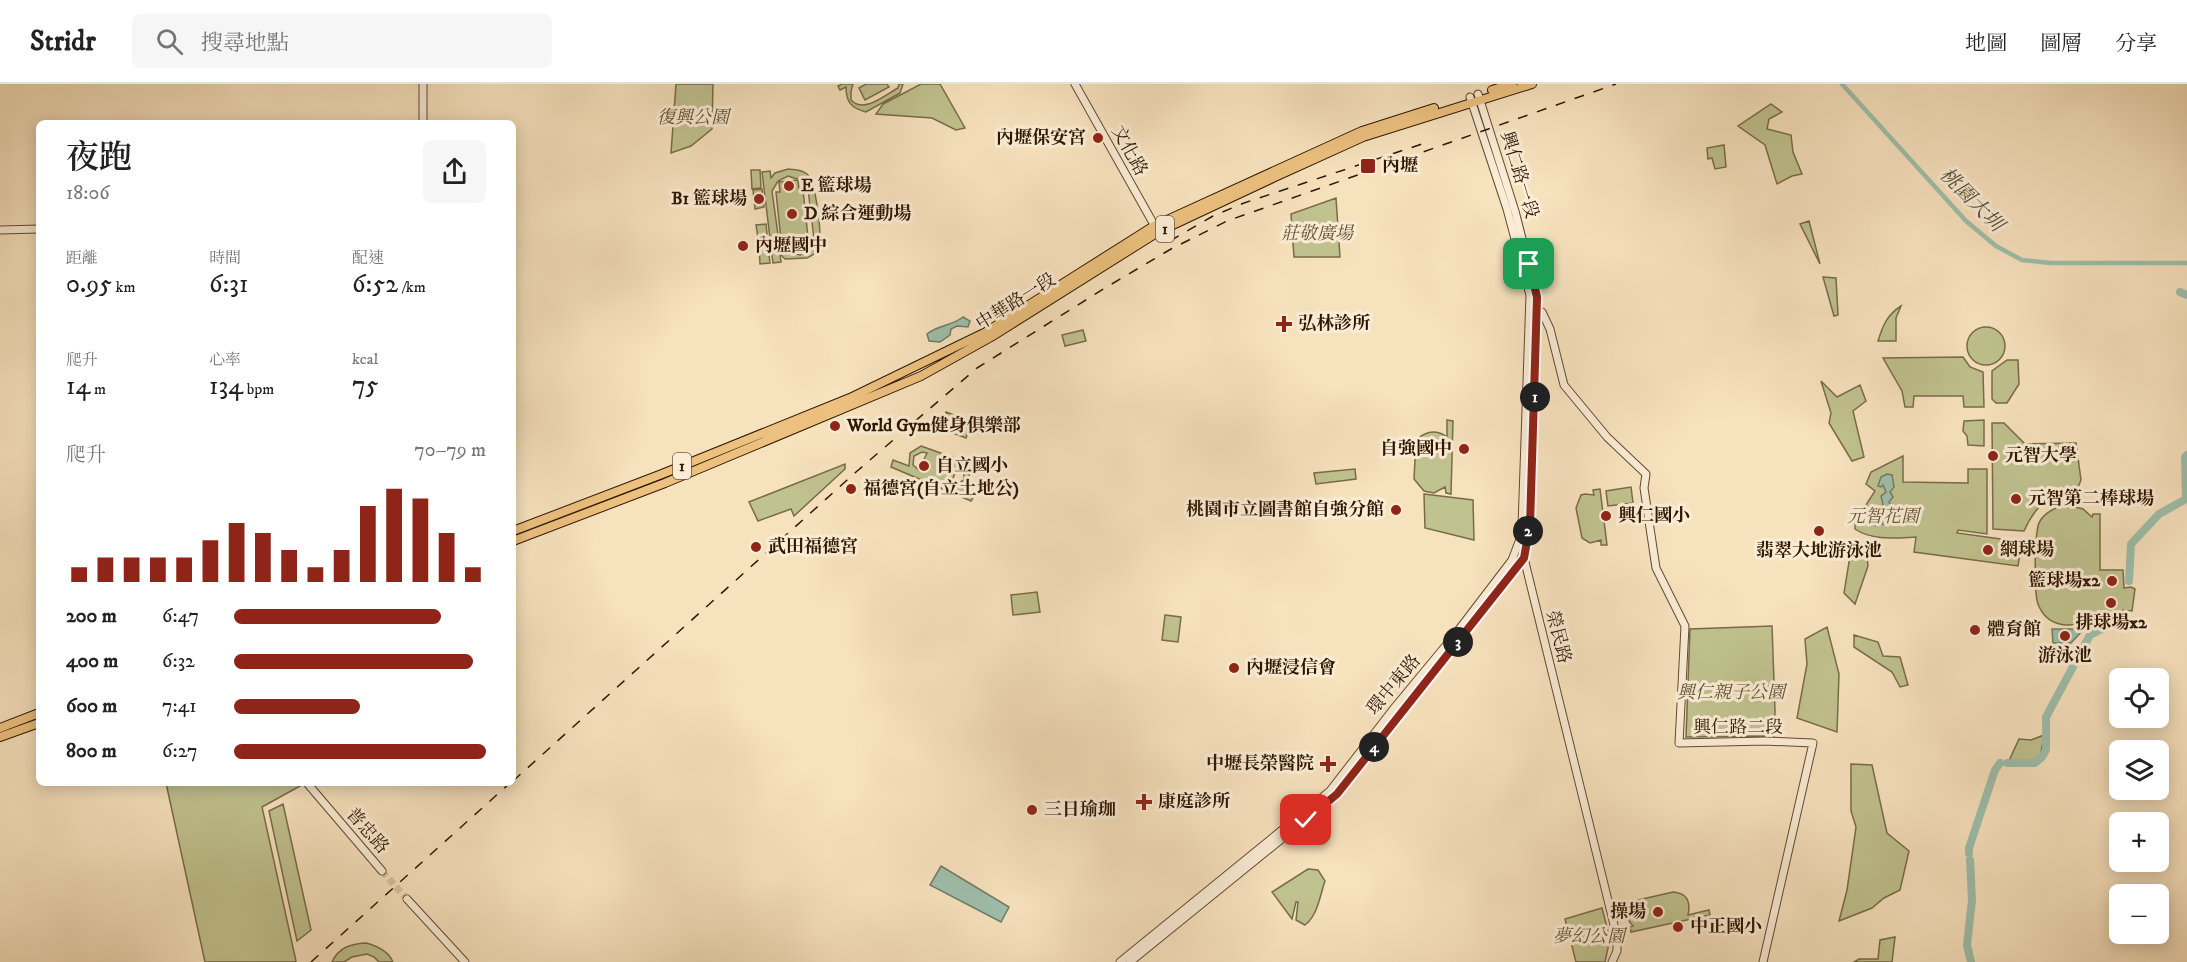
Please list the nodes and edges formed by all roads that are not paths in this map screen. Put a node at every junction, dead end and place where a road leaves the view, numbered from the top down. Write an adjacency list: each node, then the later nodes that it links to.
1 (423, 84): 6 (street)
2 (1075, 84): 7 (street, 文化路)
3 (1512, 84): 5 (main road, 中華路一段 / 1)
4 (1532, 84): 5 (main road, 中華路一段 / 1)
5 (1475, 98): 7 (main road, 中華路一段 / 1); 10 (street, 興仁路一段)
6 (423, 120)
7 (1156, 229): 11 (main road, 中華路一段 / 1); 12 (main road, 中華路一段 / 1)
8 (0, 230): 9 (street)
9 (36, 230)
10 (1533, 314): 13 (street, 榮民路); 22 (street, 環中東路); 25 (street, 興仁路二段)
11 (516, 530)
12 (516, 540)
13 (1524, 558): 23 (street, 環中東路); 24 (street, 榮民路)
14 (36, 715): 16 (main road)
15 (36, 724): 17 (main road)
16 (2, 727)
17 (0, 737)
18 (310, 786): 19 (street, 普忠路)
19 (382, 871)
20 (407, 899): 21 (street)
21 (465, 962)
22 (1120, 962)
23 (1130, 962)
24 (1612, 962)
25 (1763, 962)

